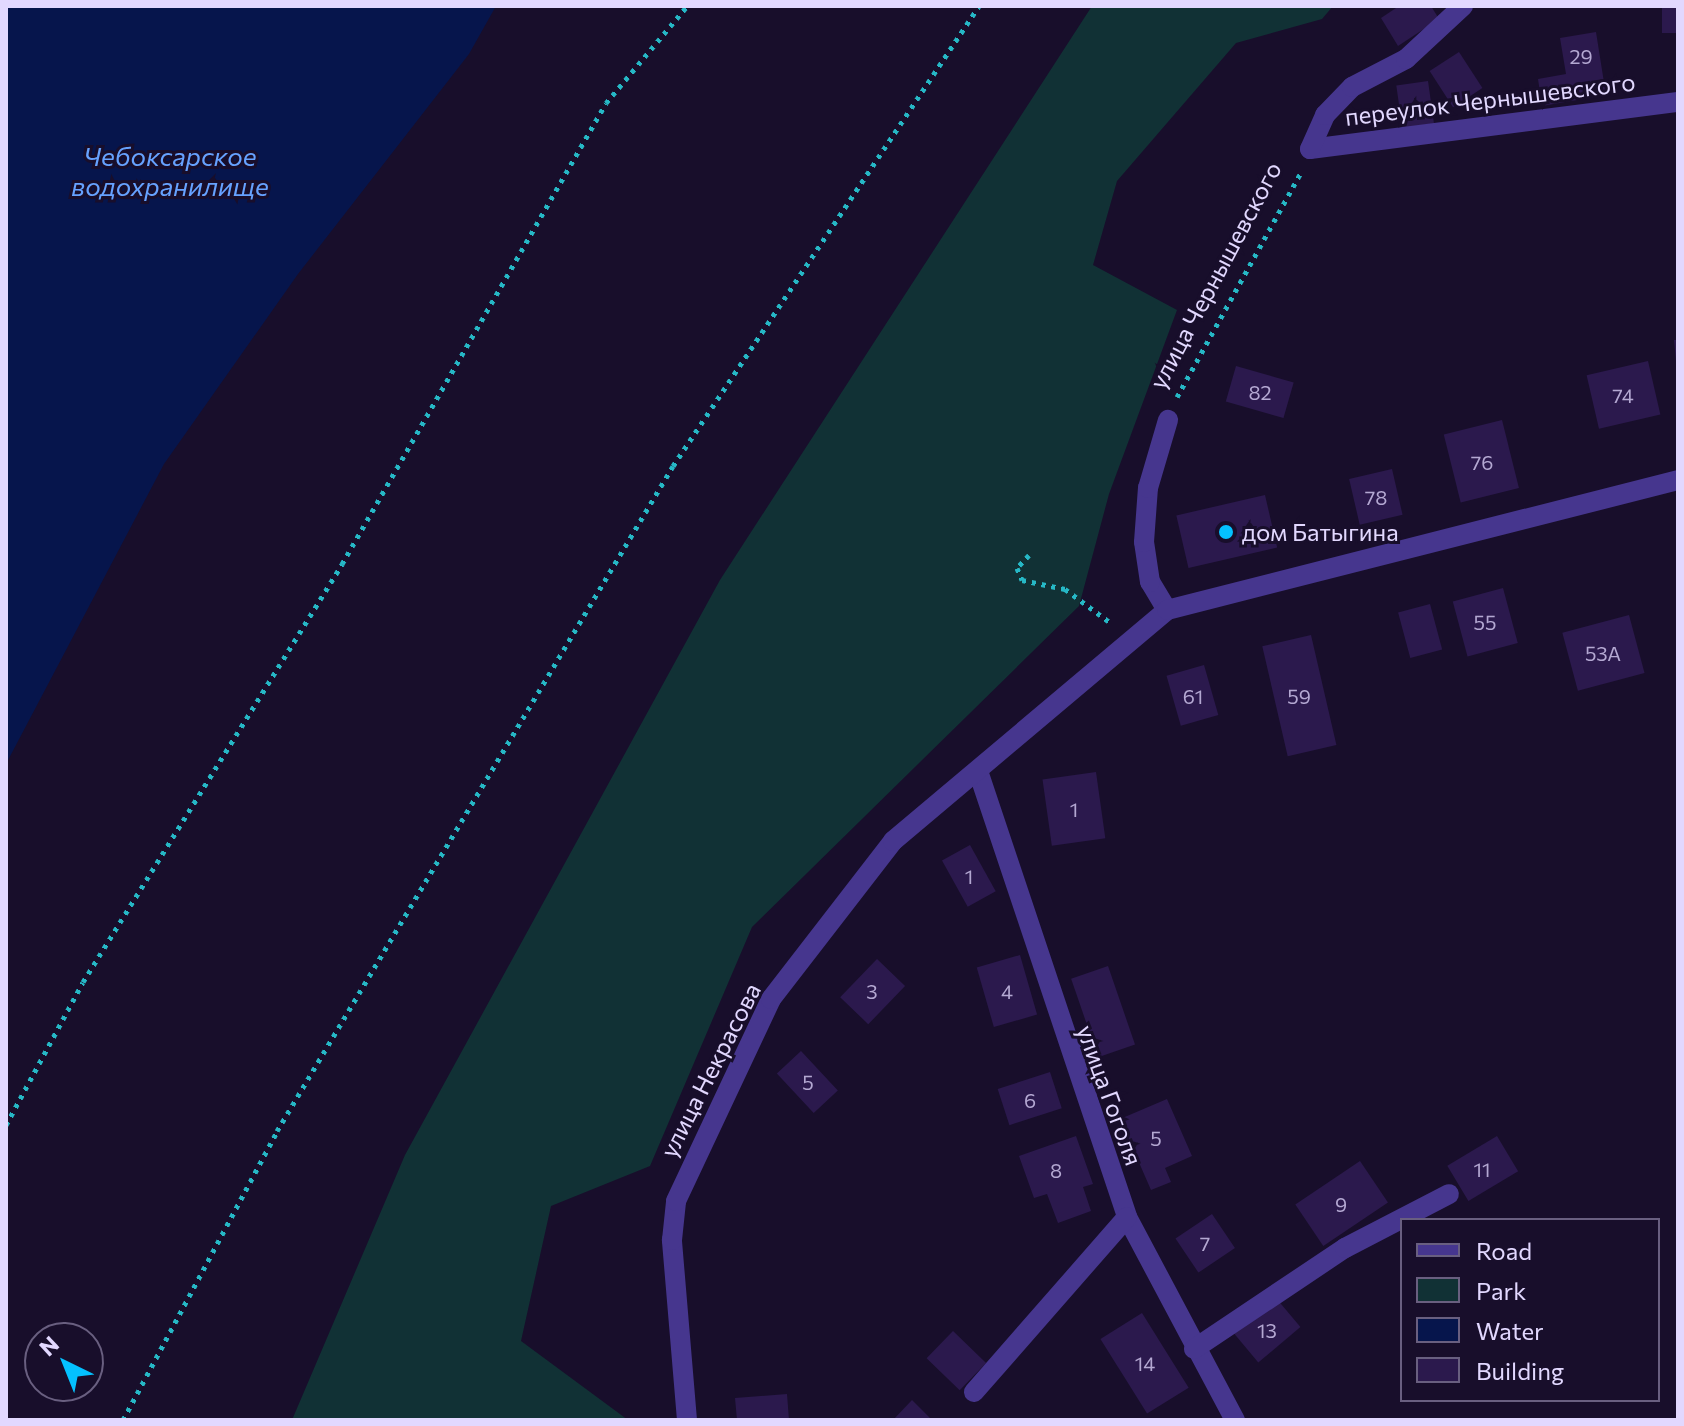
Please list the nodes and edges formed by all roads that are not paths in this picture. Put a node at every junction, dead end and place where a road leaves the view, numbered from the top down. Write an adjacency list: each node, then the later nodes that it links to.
1 (1463, 6): 2 (street, переулок Чернышевского)
2 (1678, 102)
3 (1168, 420): 5 (street, улица Чернышевского)
4 (1678, 480): 5 (street)
5 (1167, 610): 6 (street)
6 (978, 771): 8 (street, улица Гоголя); 13 (street, улица Некрасова)
7 (1449, 1194): 9 (street)
8 (1127, 1217): 11 (street, улица Гоголя); 12 (street)
9 (1403, 1218)
10 (1400, 1220): 11 (street)
11 (1194, 1349): 14 (street, улица Гоголя)
12 (974, 1392)
13 (687, 1420)
14 (1235, 1420)

